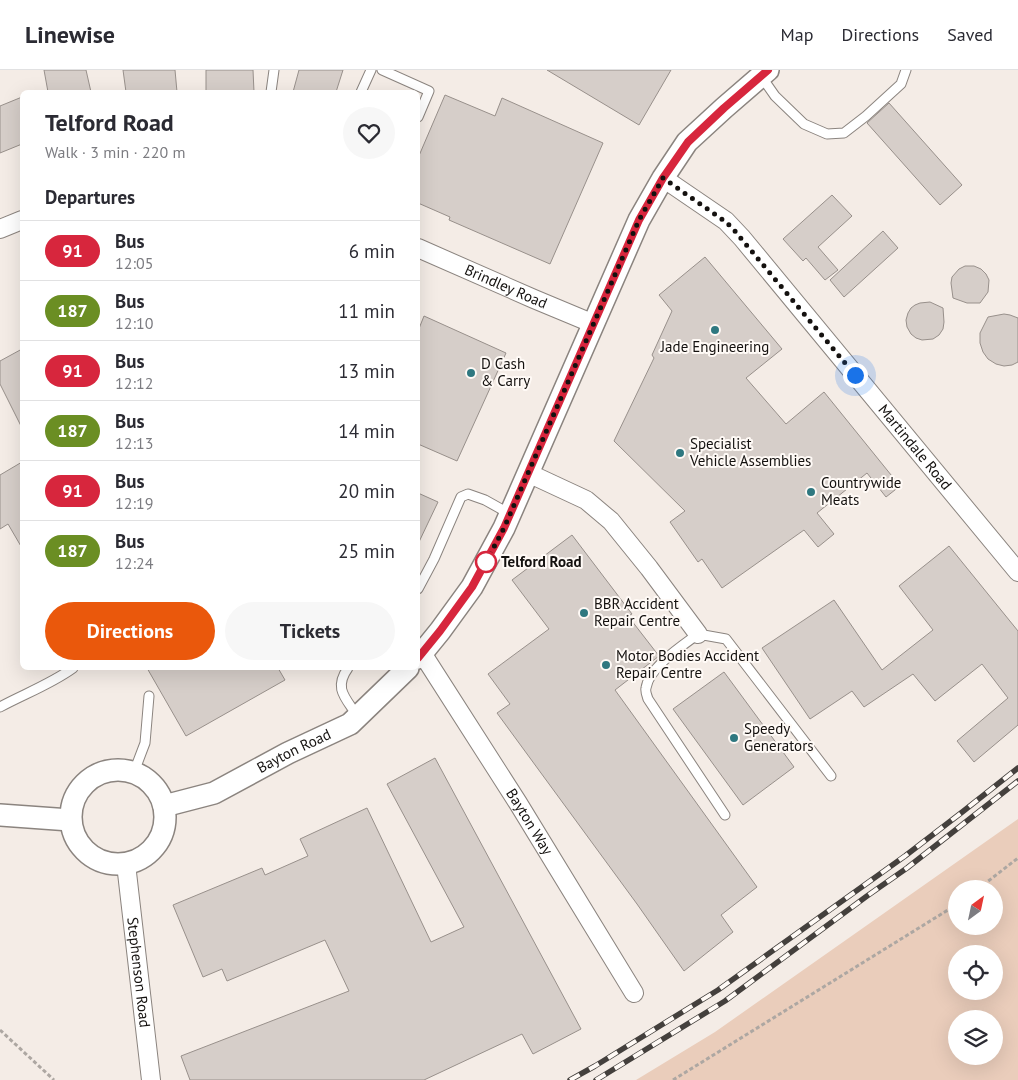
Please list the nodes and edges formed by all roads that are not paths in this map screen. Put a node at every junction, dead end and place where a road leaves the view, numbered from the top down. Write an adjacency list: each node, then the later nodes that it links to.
1 (274, 70): 6 (lane)
2 (371, 70): 7 (lane)
3 (382, 70): 8 (lane)
4 (906, 70): 5 (lane)
5 (764, 73): 9 (street, Bayton Road)
6 (271, 90)
7 (362, 90)
8 (420, 112)
9 (663, 178): 13 (street, Bayton Road); 16 (street, Martindale Road)
10 (20, 221): 11 (street)
11 (0, 229)
12 (420, 249): 13 (street, Brindley Road)
13 (594, 324): 14 (street, Bayton Road)
14 (528, 473): 15 (street, Bayton Road); 18 (street)
15 (510, 514): 17 (lane); 19 (street, Bayton Road)
16 (1018, 572)
17 (420, 585)
18 (698, 634): 28 (lane); 31 (lane)
19 (420, 655)
20 (420, 666): 34 (street, Bayton Way)
21 (70, 670): 25 (lane)
22 (347, 670): 26 (lane)
23 (406, 670): 26 (street, Bayton Road)
24 (149, 696): 27 (lane)
25 (0, 707)
26 (358, 716): 29 (street, Bayton Road)
27 (134, 772): 29 (street); 32 (street)
28 (831, 776)
29 (164, 806): 33 (street)
30 (0, 815): 32 (street)
31 (725, 815)
32 (70, 820): 33 (street)
33 (126, 864): 35 (street, Stephenson Road)
34 (634, 993)
35 (151, 1080)

